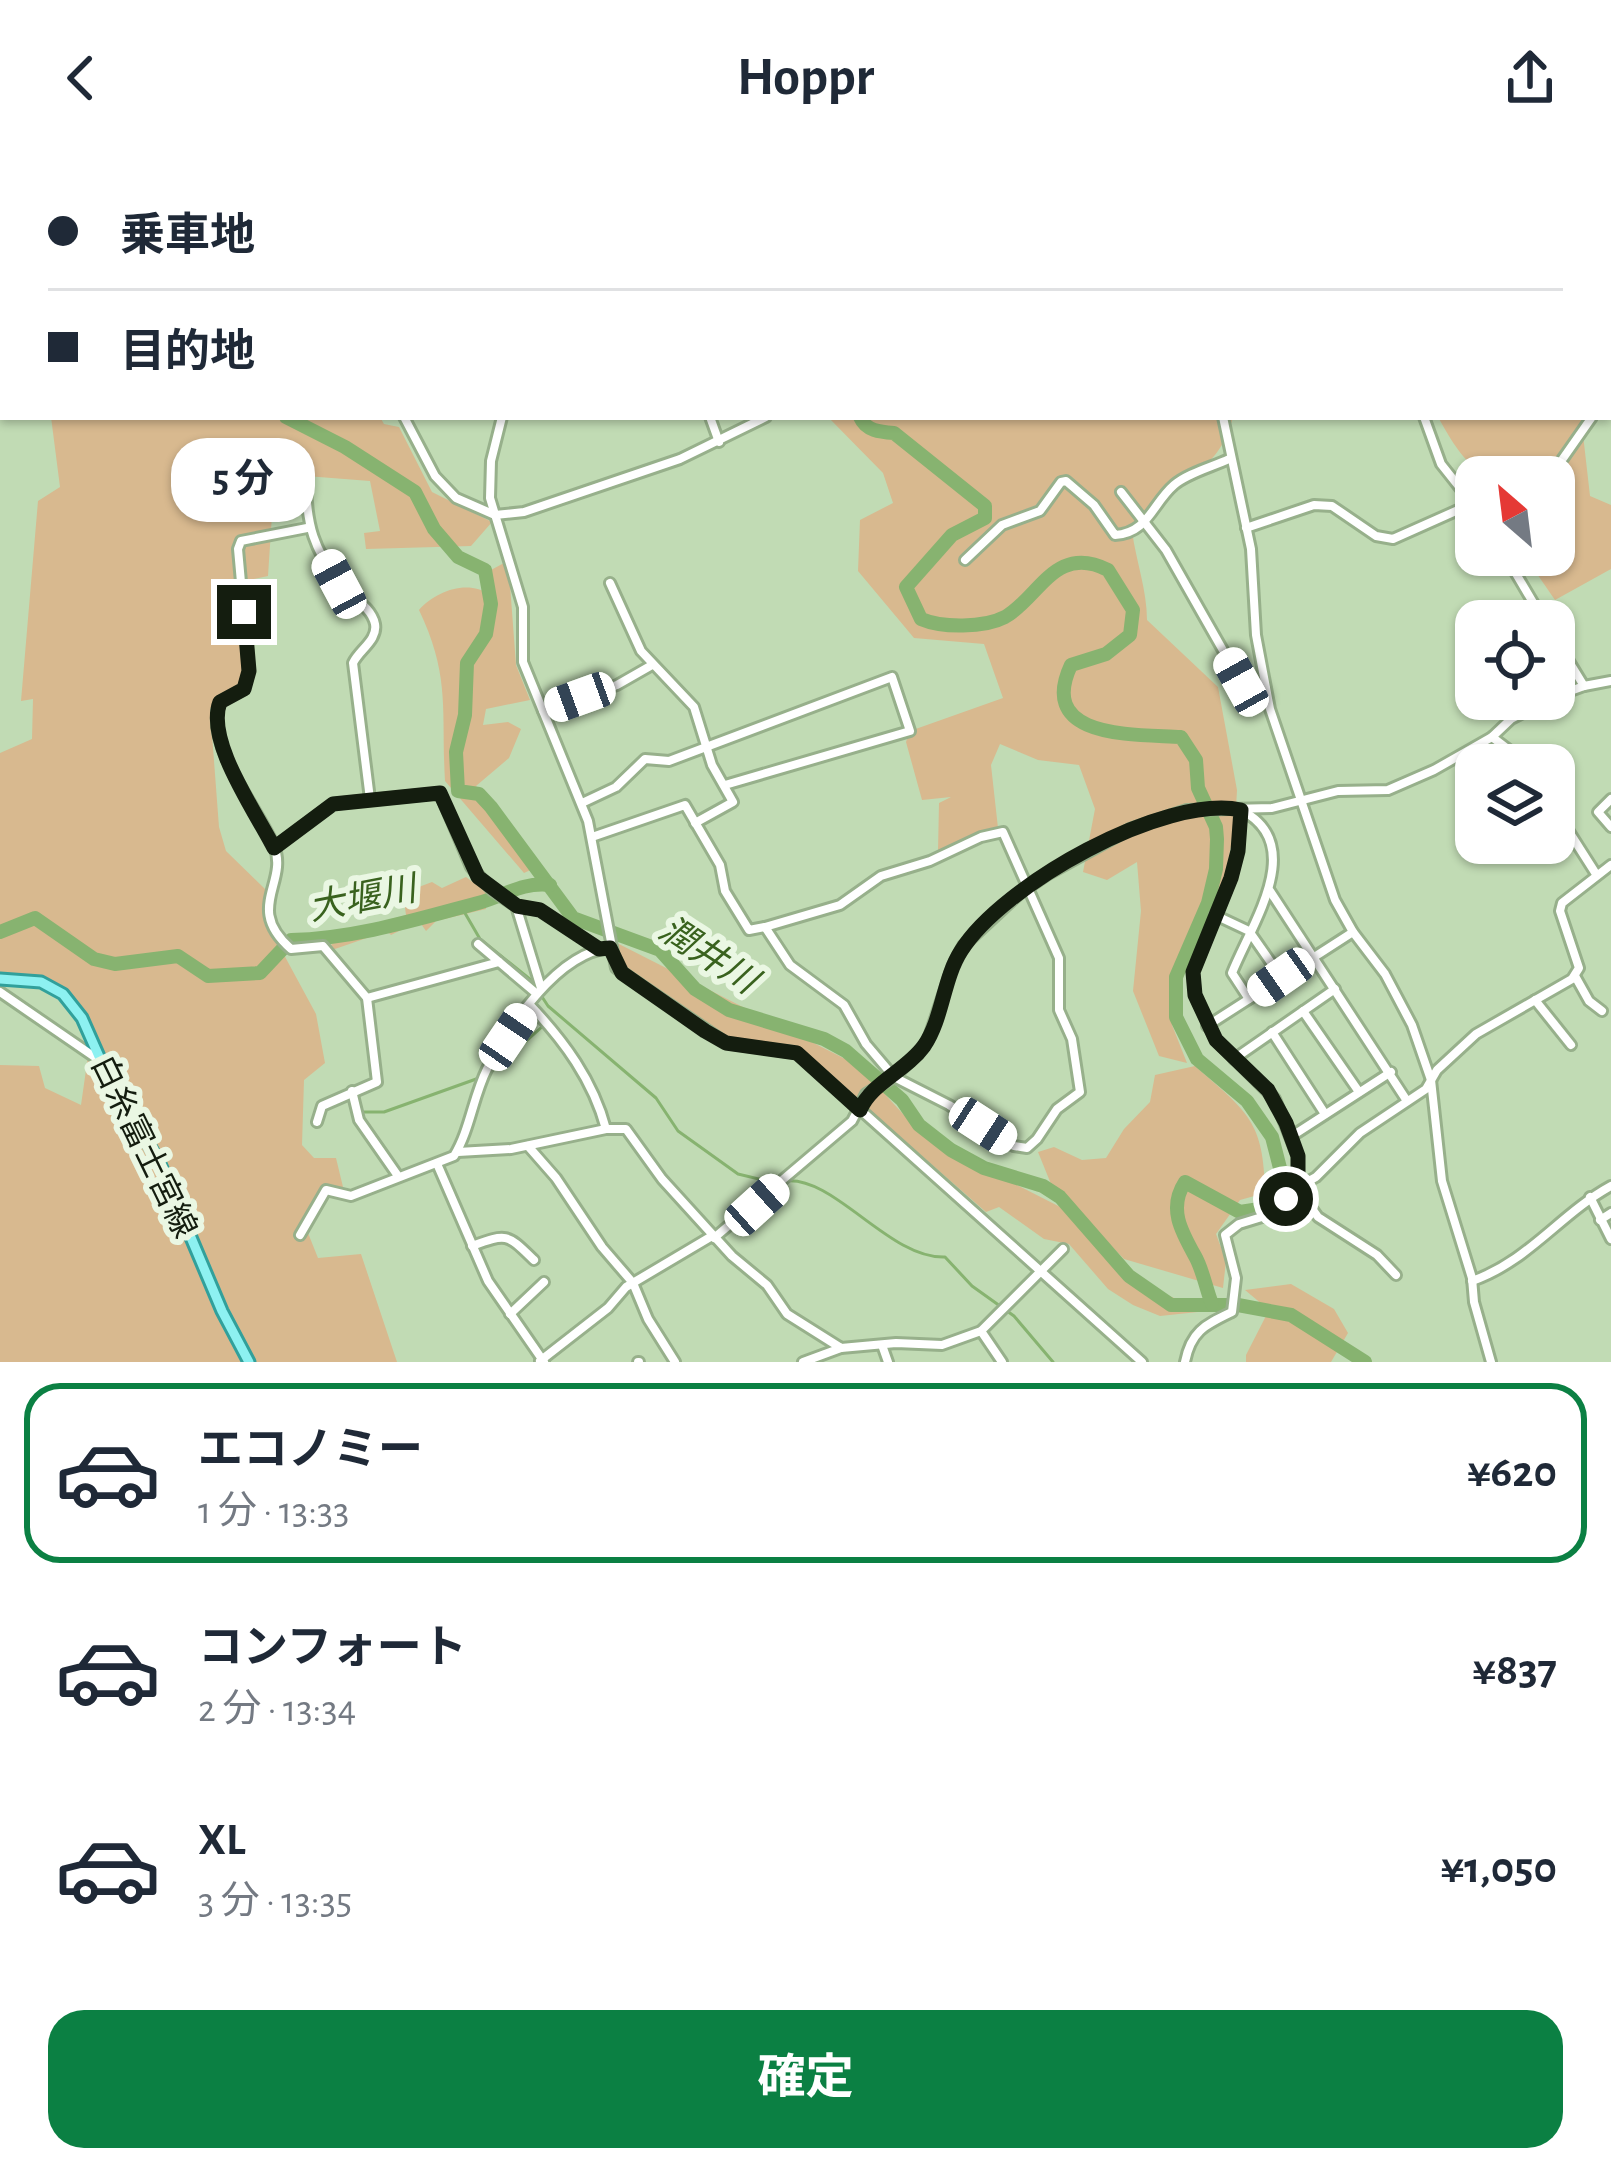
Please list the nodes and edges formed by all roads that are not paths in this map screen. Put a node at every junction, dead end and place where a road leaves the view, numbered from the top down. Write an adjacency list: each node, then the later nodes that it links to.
1 (406, 420): 15 (street)
2 (501, 420): 15 (street)
3 (711, 420): 8 (street)
4 (760, 420): 8 (street)
5 (1223, 420): 10 (street)
6 (1425, 420): 11 (street)
7 (1590, 420): 9 (street)
8 (719, 442): 15 (street)
9 (1565, 456)
10 (1229, 459): 16 (street); 18 (street)
11 (1455, 481)
12 (306, 486): 17 (street)
13 (1121, 492): 16 (street)
14 (1455, 513): 18 (street)
15 (495, 514): 27 (street)
16 (1146, 522): 19 (street); 25 (street)
17 (307, 528): 33 (street); 42 (street)
18 (1246, 528): 25 (street)
19 (965, 560)
20 (610, 583): 21 (street)
21 (652, 665): 27 (street); 31 (street)
22 (1575, 672): 24 (street)
23 (1611, 681): 24 (street)
24 (1583, 686): 26 (street)
25 (1266, 689): 35 (street)
26 (1575, 689)
27 (543, 711): 36 (street)
28 (1510, 720): 29 (street)
29 (1492, 737): 30 (street); 35 (street)
30 (1502, 744)
31 (705, 746): 32 (street); 32 (street); 36 (street)
32 (725, 785): 38 (street)
33 (370, 799): 42 (street); 47 (street)
34 (1611, 799): 39 (street)
35 (1302, 802): 37 (street); 51 (street)
36 (582, 803): 40 (street)
37 (1241, 810): 45 (street); 46 (street); 48 (street)
38 (695, 823): 40 (street); 49 (street)
39 (1611, 827)
40 (592, 837): 53 (street)
41 (1575, 841): 44 (street)
42 (274, 848): 62 (street)
43 (1611, 865): 44 (street)
44 (1596, 874): 56 (street)
45 (1029, 887): 49 (street); 74 (street); 74 (street)
46 (1269, 890): 50 (street); 54 (street)
47 (513, 904): 53 (street); 60 (street)
48 (1215, 915): 50 (street); 68 (street)
49 (765, 927): 74 (street)
50 (1249, 931): 57 (street); 63 (street)
51 (1353, 932): 54 (street); 75 (street)
52 (478, 944): 55 (street)
53 (606, 946): 60 (street); 79 (street)
54 (1315, 955): 57 (street); 59 (street)
55 (499, 962): 60 (street); 62 (street)
56 (1575, 976): 64 (street); 67 (street)
57 (1281, 977): 63 (street)
58 (0, 979): 72 (main road, 白糸富士宮線)
59 (1335, 989): 66 (street); 73 (street)
60 (539, 991): 65 (street)
61 (0, 992): 72 (street)
62 (367, 998): 76 (street)
63 (1249, 1000): 68 (street)
64 (1535, 1000): 70 (street); 75 (street)
65 (530, 1005): 82 (street); 85 (street)
66 (1303, 1011): 69 (street); 77 (street)
67 (1602, 1012)
68 (1208, 1026): 71 (street)
69 (1272, 1032): 71 (street); 80 (street)
70 (1571, 1046)
71 (1234, 1059): 83 (street)
72 (101, 1061): 109 (main road, 白糸富士宮線)
73 (1391, 1072): 77 (street); 78 (street)
74 (893, 1078): 79 (street)
75 (1431, 1080): 78 (street); 101 (street)
76 (352, 1091): 81 (street); 87 (street)
77 (1359, 1092): 80 (street)
78 (1407, 1101): 88 (street)
79 (860, 1110): 94 (street); 99 (street)
80 (1324, 1114): 83 (street)
81 (317, 1122)
82 (606, 1129): 84 (street); 94 (street)
83 (1292, 1136): 88 (street)
84 (528, 1146): 85 (street); 103 (street)
85 (458, 1152): 86 (street)
86 (437, 1166): 87 (street); 96 (street)
87 (398, 1176): 93 (street)
88 (1298, 1186): 100 (street); 115 (street)
89 (1611, 1186): 90 (street)
90 (1590, 1198): 92 (street); 101 (street)
91 (1611, 1214): 92 (street)
92 (1600, 1220): 95 (street)
93 (300, 1235)
94 (713, 1237): 103 (street); 107 (street)
95 (1611, 1238)
96 (472, 1246): 98 (street); 104 (street)
97 (1063, 1250): 99 (street)
98 (534, 1260)
99 (1039, 1273): 105 (street); 114 (street)
100 (1396, 1275)
101 (1472, 1281): 116 (street)
102 (544, 1282): 104 (street)
103 (633, 1283): 108 (street); 110 (street)
104 (510, 1314): 108 (street)
105 (981, 1331): 106 (street); 113 (street)
106 (882, 1345): 107 (street); 112 (street)
107 (842, 1348): 111 (street)
108 (542, 1361)
109 (249, 1362)
110 (675, 1362)
111 (803, 1362)
112 (888, 1362)
113 (1002, 1362)
114 (1142, 1362)
115 (1185, 1362)
116 (1491, 1362)

